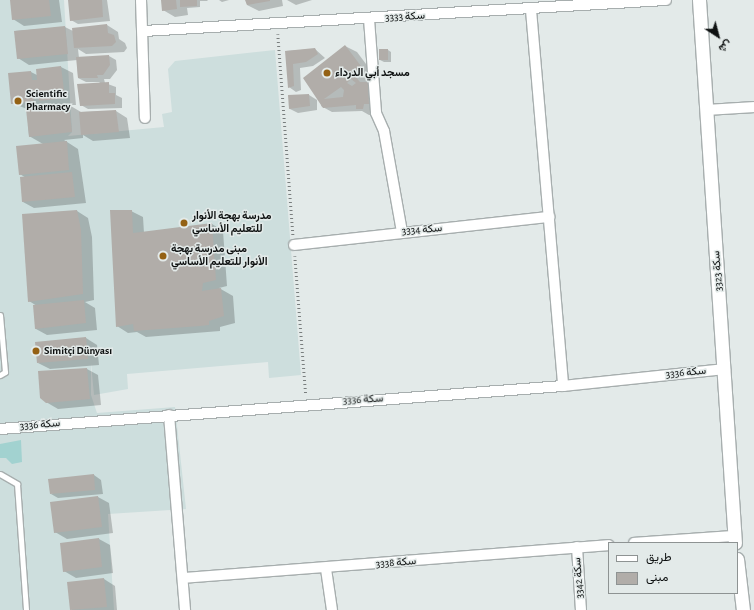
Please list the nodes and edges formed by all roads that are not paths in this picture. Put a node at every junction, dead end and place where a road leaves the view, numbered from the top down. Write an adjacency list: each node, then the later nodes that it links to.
1 (141, 0): 6 (street)
2 (666, 0): 4 (street, سكة 3333)
3 (699, 0): 8 (street, سكة 3323)
4 (532, 10): 5 (street, سكة 3333); 10 (street)
5 (369, 19): 6 (street, سكة 3333); 11 (street)
6 (144, 31): 9 (street)
7 (754, 106): 8 (street)
8 (707, 110): 14 (street, سكة 3323)
9 (145, 118)
10 (549, 217): 11 (street, سكة 3334); 16 (street)
11 (402, 232): 12 (street, سكة 3334)
12 (294, 244)
13 (0, 315): 15 (lane)
14 (725, 369): 16 (street, سكة 3336); 20 (street, سكة 3323)
15 (0, 375)
16 (562, 386): 17 (street, سكة 3336)
17 (169, 414): 18 (street, سكة 3336); 26 (street)
18 (0, 428)
19 (0, 474): 27 (lane)
20 (735, 540): 21 (street)
21 (668, 542)
22 (608, 545): 23 (street, سكة 3338)
23 (577, 547): 25 (street, سكة 3338); 30 (street, سكة 3342)
24 (738, 568): 31 (street)
25 (326, 569): 26 (street, سكة 3338); 29 (street)
26 (183, 578): 28 (street)
27 (26, 610)
28 (185, 610)
29 (332, 610)
30 (581, 610)
31 (743, 610)

